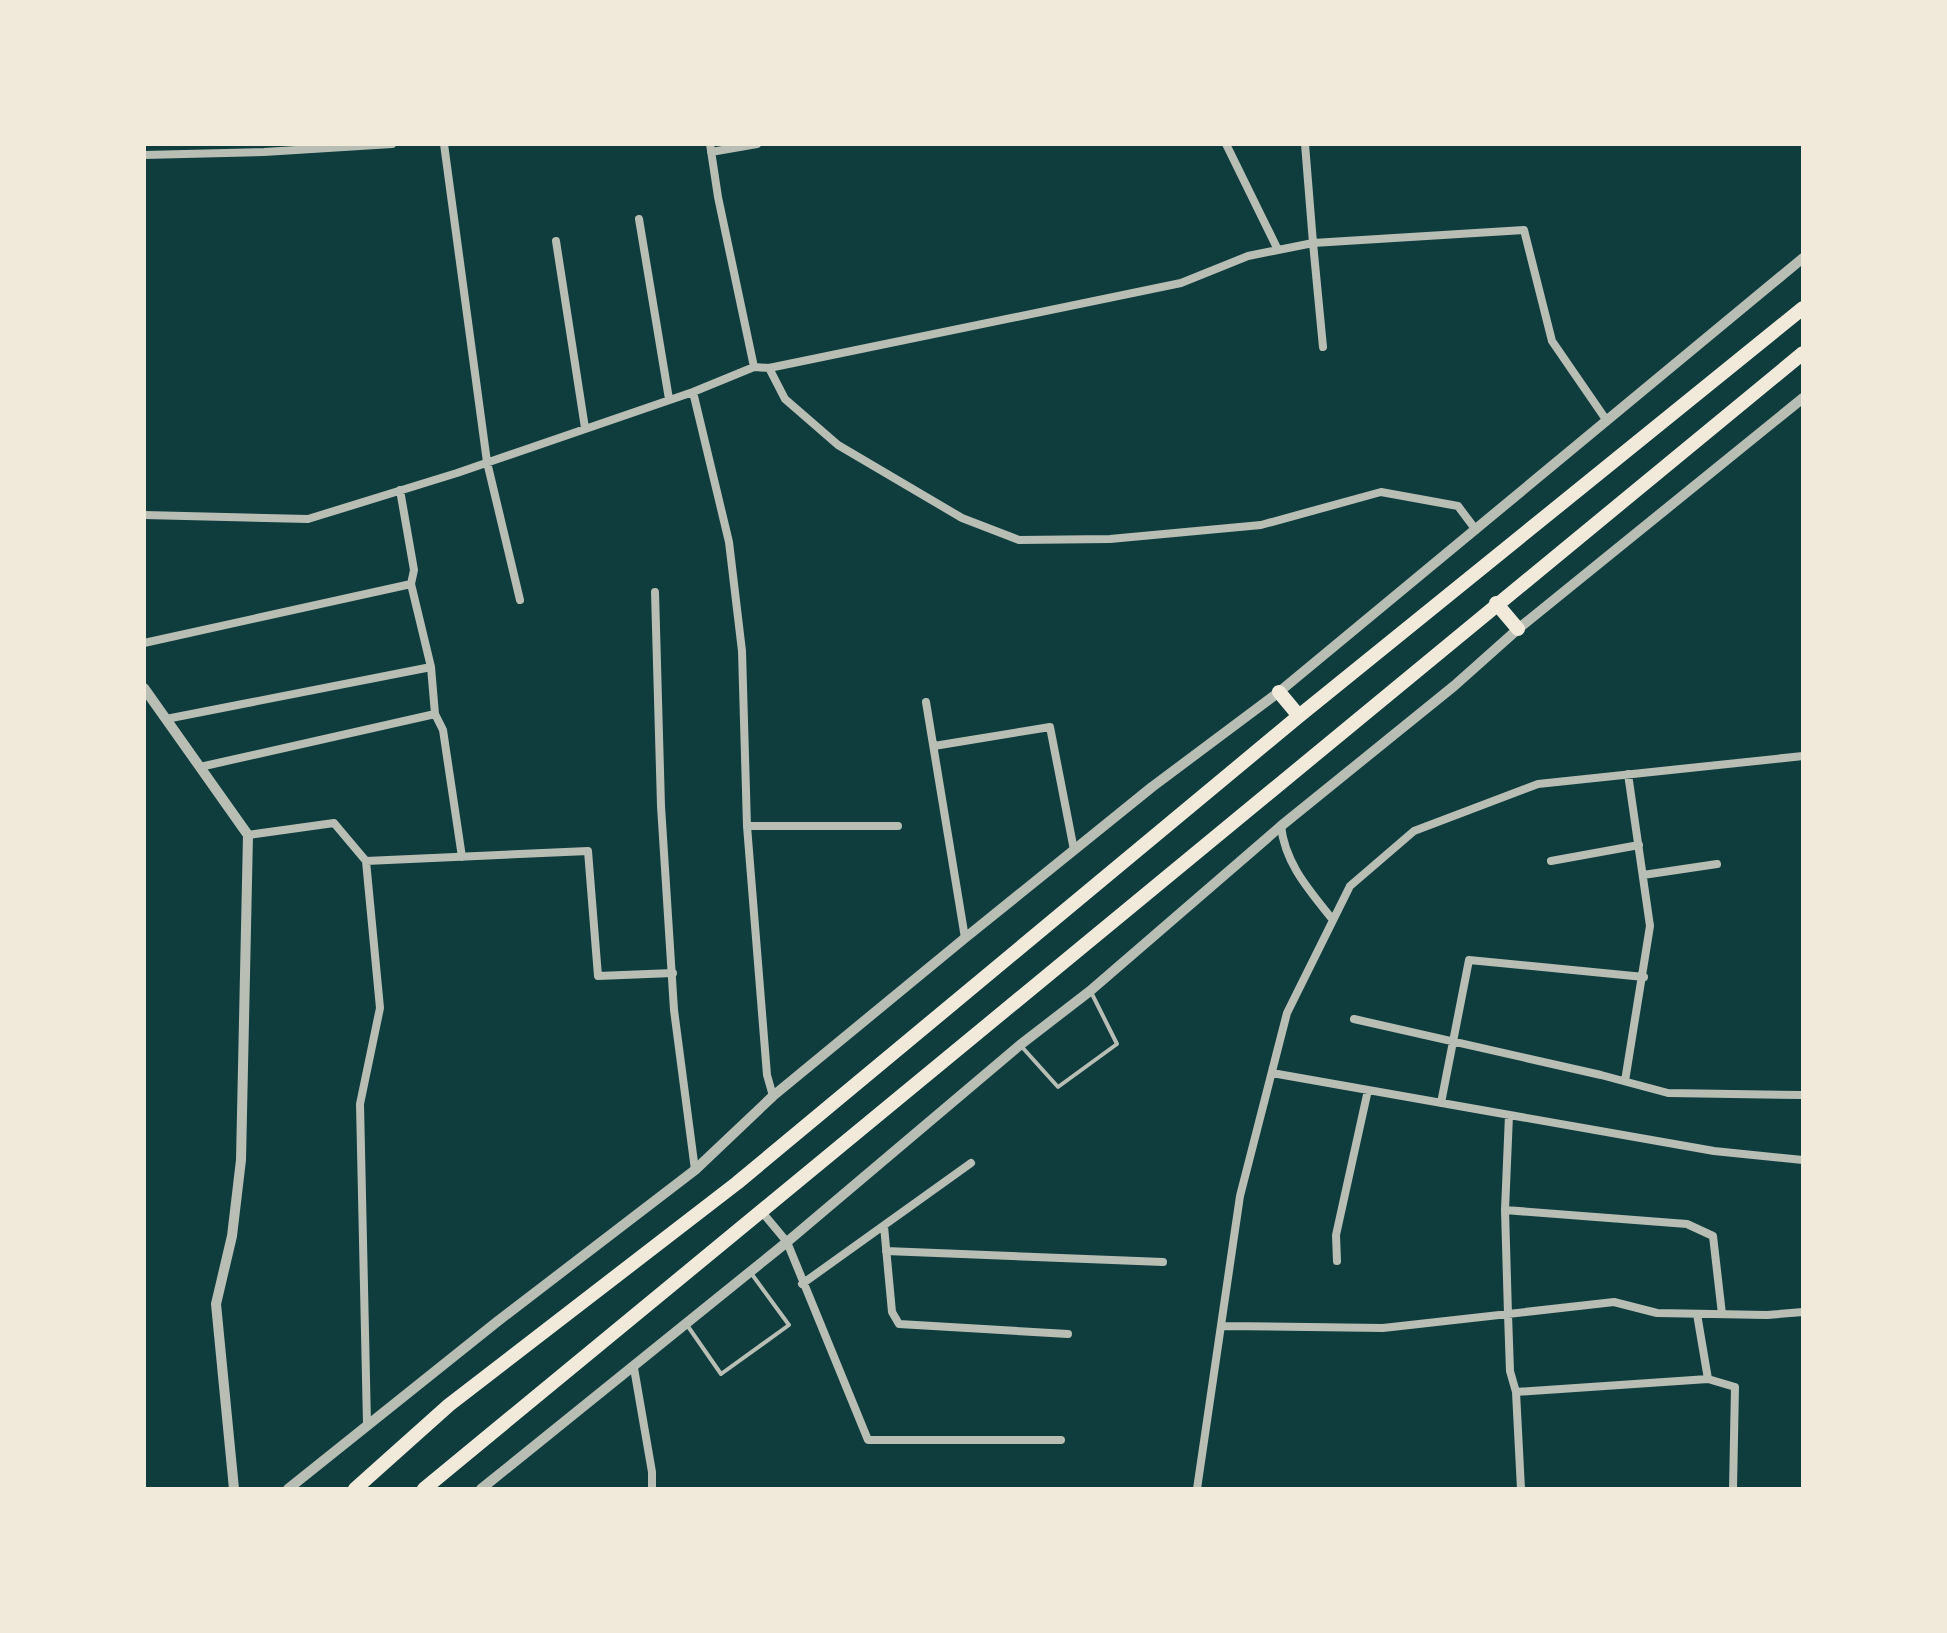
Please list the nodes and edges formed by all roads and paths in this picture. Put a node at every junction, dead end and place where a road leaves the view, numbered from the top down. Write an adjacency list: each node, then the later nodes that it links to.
1 (173, 144): 10 (street)
2 (392, 144): 7 (street)
3 (444, 144): 27 (street)
4 (757, 144): 9 (street)
5 (1226, 144): 15 (street)
6 (1305, 144): 14 (street)
7 (355, 145): 8 (street)
8 (264, 148): 10 (street)
9 (711, 148): 20 (street)
10 (173, 154): 11 (street)
11 (144, 155)
12 (639, 219): 24 (street)
13 (556, 241): 26 (street)
14 (1313, 243): 15 (street); 18 (street); 25 (street)
15 (1278, 250): 21 (street)
16 (1803, 258): 25 (street)
17 (1803, 308): 42 (highway)
18 (1323, 347)
19 (1803, 353): 34 (highway)
20 (754, 367): 21 (street); 22 (street)
21 (769, 368): 30 (street)
22 (693, 392): 24 (street); 48 (street)
23 (1803, 398): 35 (street)
24 (669, 399): 26 (street)
25 (1607, 421): 30 (street)
26 (585, 428): 27 (street)
27 (487, 462): 28 (street); 33 (street)
28 (400, 490): 29 (street); 31 (street)
29 (144, 515)
30 (1476, 530): 39 (street)
31 (411, 584): 36 (street); 37 (street)
32 (655, 592): 61 (street)
33 (520, 600)
34 (1496, 603): 35 (highway); 78 (highway)
35 (1518, 629): 50 (street)
36 (144, 643)
37 (431, 667): 41 (street); 43 (street)
38 (144, 688): 43 (street)
39 (1279, 692): 42 (highway); 53 (street)
40 (926, 702): 44 (street)
41 (435, 714): 46 (street); 54 (street)
42 (1299, 716): 100 (highway)
43 (166, 719): 46 (street)
44 (934, 746): 53 (street); 60 (street)
45 (1803, 756): 47 (street)
46 (200, 767): 51 (street)
47 (1628, 774): 52 (street); 59 (street)
48 (747, 826): 49 (street); 71 (street)
49 (898, 826)
50 (1281, 826): 59 (street); 63 (street)
51 (248, 835): 55 (street); 98 (street)
52 (1639, 845): 56 (street); 58 (street)
53 (1074, 850): 60 (street)
54 (462, 857): 55 (street); 61 (street)
55 (366, 861): 96 (street)
56 (1551, 861)
57 (1717, 864): 58 (street)
58 (1643, 875): 62 (street)
59 (1333, 920): 67 (street)
60 (965, 938): 71 (street)
61 (673, 973): 76 (street)
62 (1644, 977): 65 (street); 68 (street)
63 (1090, 991): 66 (street); 66 (lane)
64 (1354, 1019): 65 (street)
65 (1454, 1041): 68 (street); 72 (street)
66 (1020, 1045): 80 (street)
67 (1272, 1073): 69 (street); 91 (street)
68 (1625, 1081): 70 (street)
69 (1368, 1090): 72 (street); 82 (street)
70 (1803, 1095)
71 (773, 1096): 76 (street)
72 (1441, 1103): 73 (street)
73 (1509, 1115): 74 (street); 77 (street)
74 (1803, 1160)
75 (971, 1163): 79 (street)
76 (695, 1170): 96 (street)
77 (1505, 1210): 87 (street); 89 (street)
78 (762, 1212): 80 (street); 101 (highway)
79 (884, 1226): 81 (street); 85 (street)
80 (787, 1242): 84 (street); 85 (street)
81 (886, 1251): 83 (street); 92 (street)
82 (1337, 1261)
83 (1163, 1262)
84 (750, 1271): 90 (street); 90 (lane)
85 (802, 1284): 97 (street)
86 (1803, 1312): 89 (street)
87 (1508, 1314): 88 (street); 91 (street); 95 (street)
88 (1697, 1314): 89 (street); 94 (street)
89 (1722, 1314)
90 (686, 1324): 93 (street)
91 (1222, 1326): 104 (street)
92 (1068, 1334)
93 (634, 1368): 102 (street); 103 (street)
94 (1708, 1379): 95 (street); 106 (street)
95 (1516, 1392): 105 (street)
96 (367, 1424): 99 (street)
97 (1061, 1440)
98 (234, 1489)
99 (288, 1489)
100 (355, 1489)
101 (424, 1489)
102 (481, 1489)
103 (652, 1489)
104 (1197, 1489)
105 (1521, 1489)
106 (1733, 1489)

